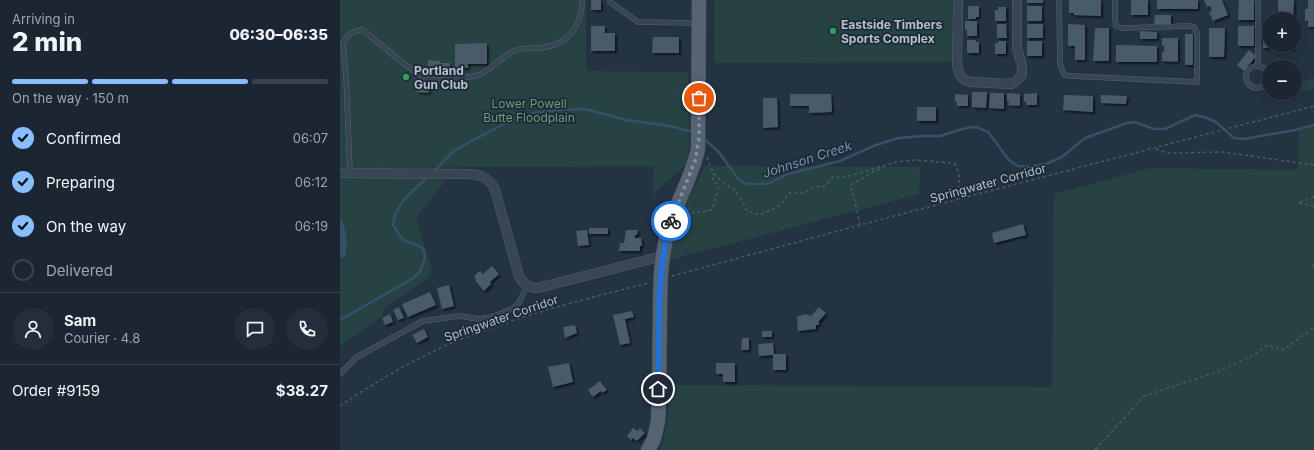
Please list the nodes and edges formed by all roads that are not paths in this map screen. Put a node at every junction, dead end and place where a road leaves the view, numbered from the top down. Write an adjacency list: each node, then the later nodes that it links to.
1 (582, 0): 11 (lane)
2 (699, 0): 9 (main road)
3 (958, 0): 4 (street)
4 (1017, 0)
5 (1059, 0): 6 (lane)
6 (1115, 0)
7 (1258, 0): 10 (lane)
8 (610, 2): 9 (lane)
9 (699, 23): 12 (main road)
10 (1258, 66): 10 (lane)
11 (345, 173): 13 (street)
12 (663, 256): 13 (street); 15 (main road)
13 (527, 285): 14 (lane)
14 (340, 374)
15 (648, 450)

